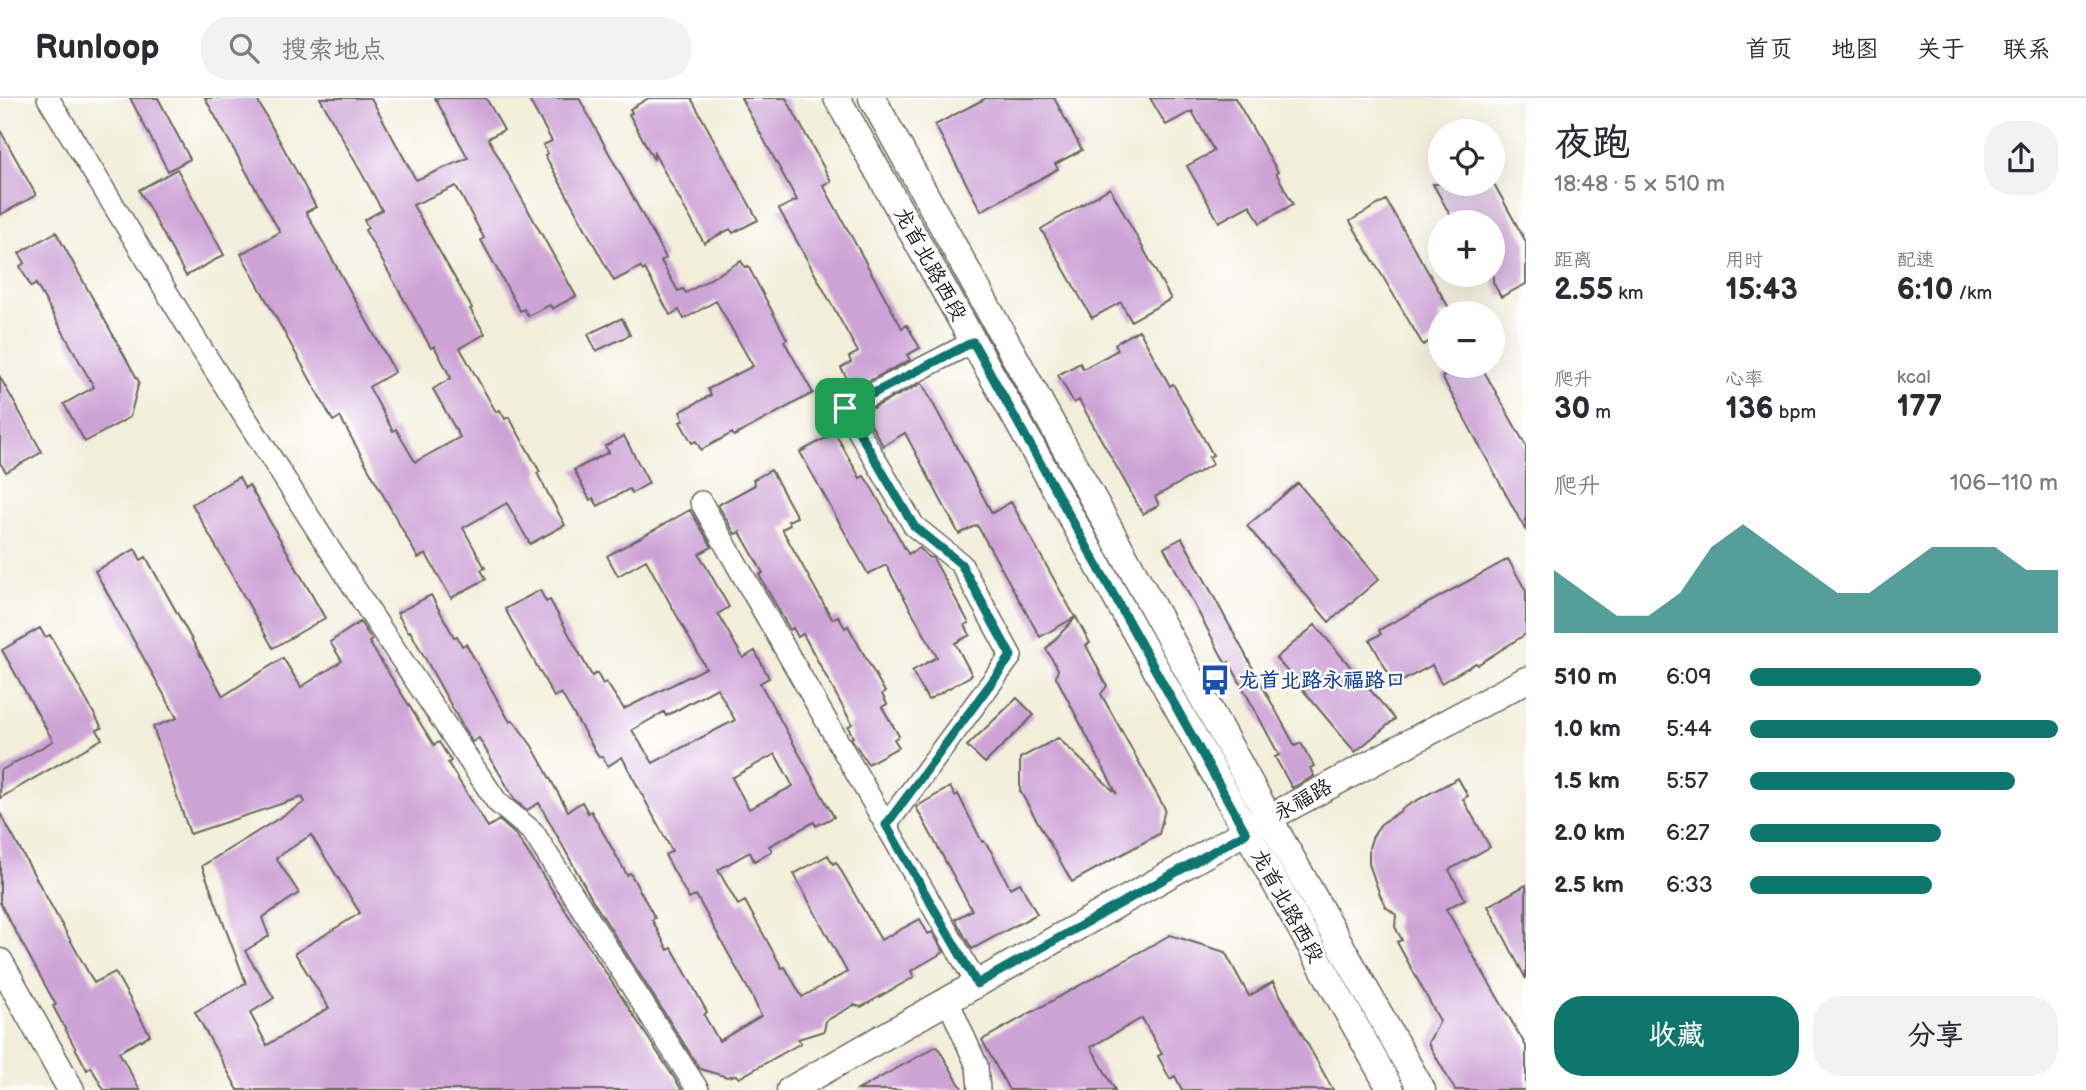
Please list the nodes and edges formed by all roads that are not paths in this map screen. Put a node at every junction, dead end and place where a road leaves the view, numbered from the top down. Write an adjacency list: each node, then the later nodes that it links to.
1 (48, 98): 14 (street)
2 (837, 98): 4 (street, 龙首北路西段)
3 (872, 98): 7 (street, 龙首北路西段)
4 (973, 342): 8 (street); 9 (street, 龙首北路西段)
5 (701, 502): 8 (street)
6 (1526, 680): 7 (street, 永福路)
7 (1269, 818): 9 (street, 永福路); 18 (street, 龙首北路西段)
8 (886, 825): 11 (street)
9 (1246, 833): 11 (street, 永福路); 17 (street, 龙首北路西段)
10 (0, 962): 13 (street)
11 (977, 984): 12 (street, 永福路)
12 (948, 1001): 15 (street, 永福路); 16 (street)
13 (71, 1090)
14 (698, 1090)
15 (790, 1090)
16 (979, 1090)
17 (1391, 1090)
18 (1422, 1090)

